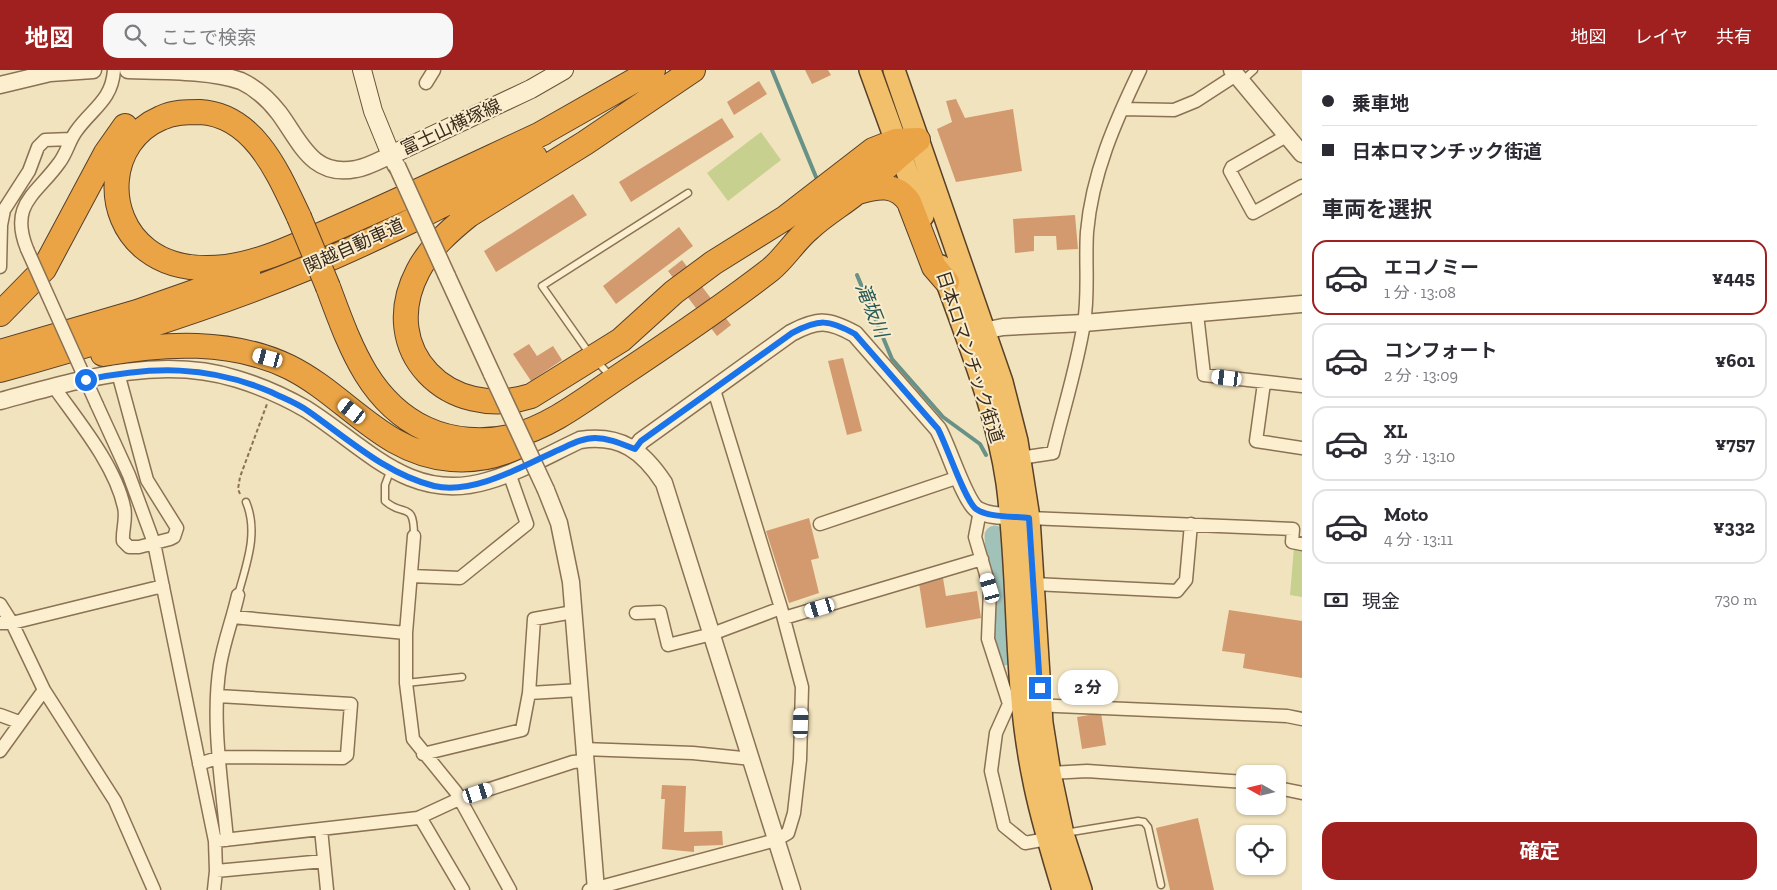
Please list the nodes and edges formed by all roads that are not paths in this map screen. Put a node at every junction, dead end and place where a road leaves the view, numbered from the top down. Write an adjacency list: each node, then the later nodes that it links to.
1 (93, 70): 17 (street)
2 (114, 70): 21 (street)
3 (128, 70): 14 (street)
4 (362, 70): 24 (main road, 富士山横塚線)
5 (434, 70): 16 (street)
6 (564, 70): 24 (main road, 富士山横塚線)
7 (653, 70): 19 (highway, 関越自動車道)
8 (686, 70): 39 (highway, 関越自動車道)
9 (693, 70): 38 (highway)
10 (870, 70): 22 (highway, 日本ロマンチック街道)
11 (894, 70): 22 (highway, 日本ロマンチック街道)
12 (1254, 70): 15 (lane)
13 (1138, 71): 18 (street)
14 (215, 72): 24 (street)
15 (1237, 75): 18 (street); 20 (street)
16 (426, 83)
17 (0, 85)
18 (1122, 109): 35 (street)
19 (543, 133): 28 (highway); 37 (highway, 関越自動車道)
20 (1288, 135): 23 (street); 25 (street)
21 (71, 139): 29 (street); 60 (street, bridge)
22 (905, 145): 26 (highway); 30 (highway, 日本ロマンチック街道); 36 (highway, 日本ロマンチック街道); 38 (highway)
23 (1302, 154)
24 (394, 161): 68 (street, bridge)
25 (1302, 186)
26 (858, 192): 30 (highway); 38 (highway)
27 (688, 193): 38 (lane)
28 (304, 215): 31 (highway); 33 (highway)
29 (0, 267)
30 (947, 282): 36 (highway, 日本ロマンチック街道)
31 (333, 285): 38 (highway); 47 (highway)
32 (1302, 304): 34 (street)
33 (0, 314)
34 (1197, 314): 35 (street); 42 (street)
35 (1084, 323): 36 (street); 50 (street)
36 (975, 333): 50 (highway, 日本ロマンチック街道); 56 (highway, 日本ロマンチック街道)
37 (0, 352)
38 (603, 368): 47 (highway)
39 (0, 370)
40 (118, 373): 44 (street); 51 (street); 60 (street)
41 (0, 376): 47 (highway)
42 (1264, 383): 43 (street); 48 (street)
43 (1302, 386)
44 (54, 387): 46 (street); 60 (street)
45 (714, 390): 49 (street); 53 (street); 70 (street)
46 (0, 401)
47 (581, 403)
48 (1302, 448)
49 (635, 449): 52 (street); 74 (street)
50 (1020, 458): 56 (highway, 日本ロマンチック街道)
51 (391, 469): 52 (street); 59 (lane)
52 (509, 473): 63 (street)
53 (959, 477): 55 (street); 57 (street)
54 (246, 502): 66 (lane)
55 (980, 510): 56 (street); 62 (street)
56 (1020, 517): 58 (street); 64 (highway, 日本ロマンチック街道); 81 (highway, 日本ロマンチック街道)
57 (820, 524)
58 (1191, 524): 61 (street); 64 (street)
59 (414, 536): 63 (street)
60 (154, 543): 65 (street)
61 (1302, 544)
62 (982, 559): 70 (street); 81 (street)
63 (411, 576): 73 (street)
64 (1034, 584): 81 (highway, 日本ロマンチック街道)
65 (163, 586): 72 (street); 90 (street)
66 (238, 595): 71 (street)
67 (0, 604): 72 (street)
68 (573, 612): 78 (street); 79 (street)
69 (636, 613): 74 (street)
70 (782, 613): 74 (street); 100 (street)
71 (233, 617): 73 (street); 80 (street)
72 (6, 623): 77 (street)
73 (406, 633): 76 (street)
74 (712, 634): 89 (street)
75 (462, 677): 76 (lane)
76 (406, 683): 86 (street)
77 (44, 690): 84 (street); 105 (street)
78 (580, 690): 79 (street); 87 (street)
79 (529, 693): 86 (street)
80 (218, 696): 88 (street); 88 (street)
81 (1025, 704): 83 (street); 91 (highway, 日本ロマンチック街道); 98 (highway, 日本ロマンチック街道); 98 (street)
82 (0, 715): 84 (street)
83 (1302, 719)
84 (19, 722): 85 (street)
85 (0, 751)
86 (423, 754): 95 (street)
87 (583, 755): 89 (street); 95 (street); 104 (street)
88 (220, 757): 90 (street); 99 (street)
89 (752, 759): 100 (street)
90 (199, 764): 99 (street)
91 (1050, 774): 92 (street); 98 (highway, 日本ロマンチック街道)
92 (1236, 781)
93 (1286, 789): 94 (street)
94 (1302, 792)
95 (459, 799): 96 (street); 109 (street)
96 (420, 817): 97 (street); 108 (street)
97 (321, 829): 99 (street); 101 (street)
98 (1055, 836): 103 (lane); 111 (highway, 日本ロマンチック街道); 112 (highway, 日本ロマンチック街道)
99 (221, 840): 102 (street)
100 (776, 840): 104 (street); 110 (street)
101 (324, 861): 102 (street); 107 (street)
102 (216, 872): 106 (street)
103 (1161, 885)
104 (594, 889)
105 (154, 890)
106 (214, 890)
107 (327, 890)
108 (462, 890)
109 (509, 890)
110 (792, 890)
111 (1063, 890)
112 (1081, 890)

